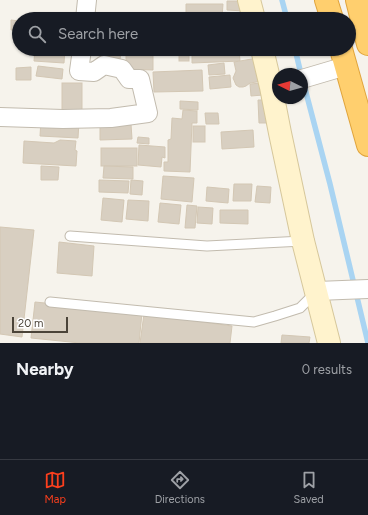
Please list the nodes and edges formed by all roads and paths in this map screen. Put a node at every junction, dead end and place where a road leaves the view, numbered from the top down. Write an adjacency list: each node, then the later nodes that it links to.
1 (87, 0): 5 (street)
2 (249, 0): 6 (street)
3 (326, 0): 7 (highway)
4 (357, 0): 8 (highway)
5 (86, 12)
6 (252, 12)
7 (330, 12)
8 (368, 44)
9 (81, 56): 15 (street)
10 (264, 56): 12 (street)
11 (344, 58): 13 (street); 16 (highway)
12 (272, 77)
13 (309, 78)
14 (277, 104): 18 (street)
15 (0, 117)
16 (368, 146)
17 (70, 236): 18 (lane)
18 (304, 241): 20 (street)
19 (368, 288): 20 (street)
20 (326, 291): 21 (lane); 22 (street)
21 (50, 302)
22 (329, 343)

